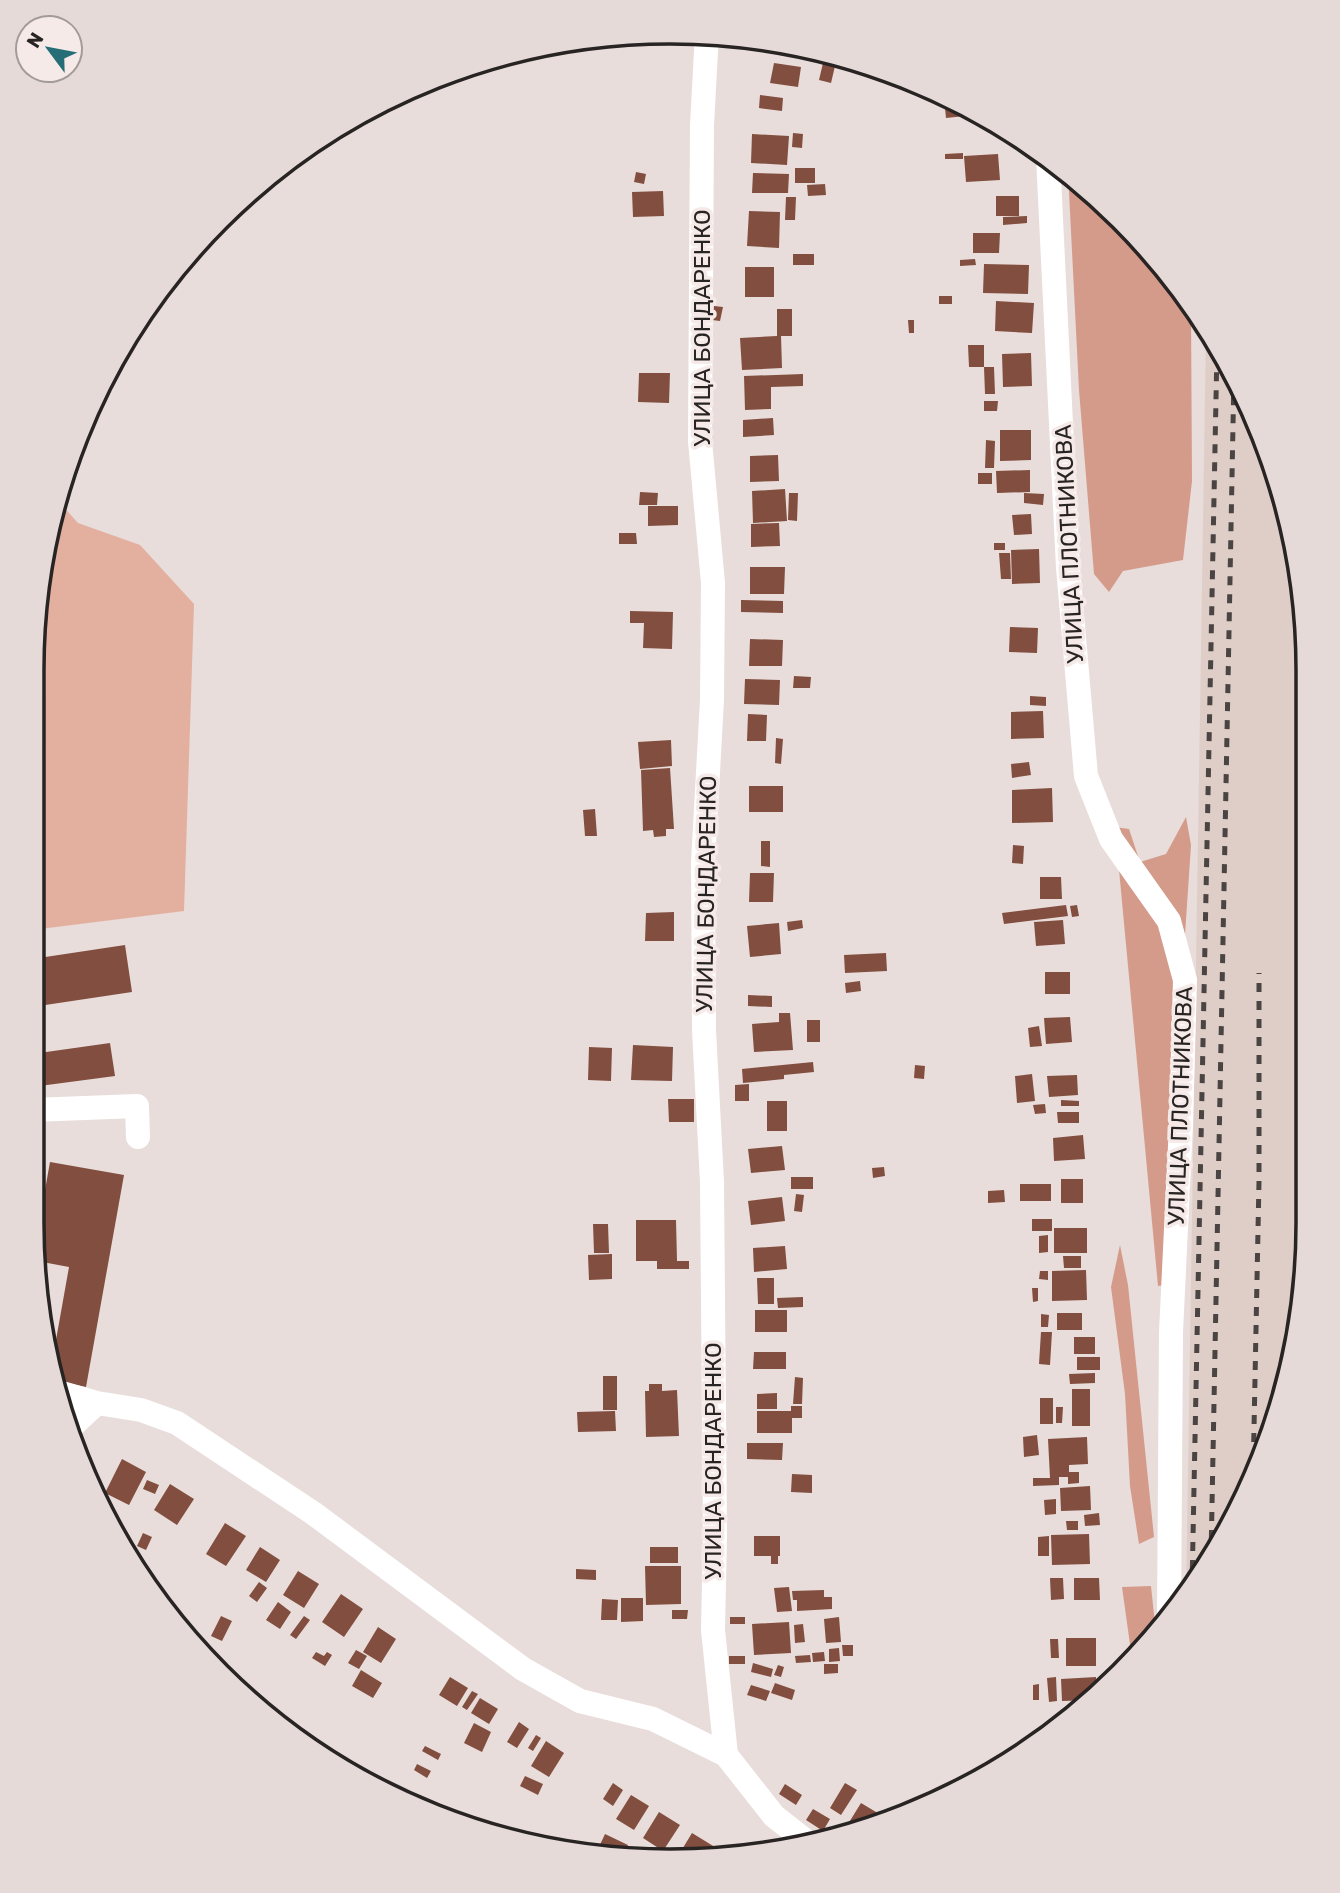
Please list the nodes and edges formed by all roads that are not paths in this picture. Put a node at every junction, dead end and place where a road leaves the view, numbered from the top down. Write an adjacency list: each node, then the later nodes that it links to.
1 (706, 45): 9 (street, УЛИЦА БОНДАРЕНКО)
2 (1049, 171): 8 (street, УЛИЦА ПЛОТНИКОВА)
3 (44, 1110): 4 (street)
4 (138, 1138)
5 (68, 1395): 6 (street)
6 (97, 1403): 7 (street); 9 (street)
7 (76, 1422)
8 (1169, 1601)
9 (726, 1755): 10 (street)
10 (799, 1835)

